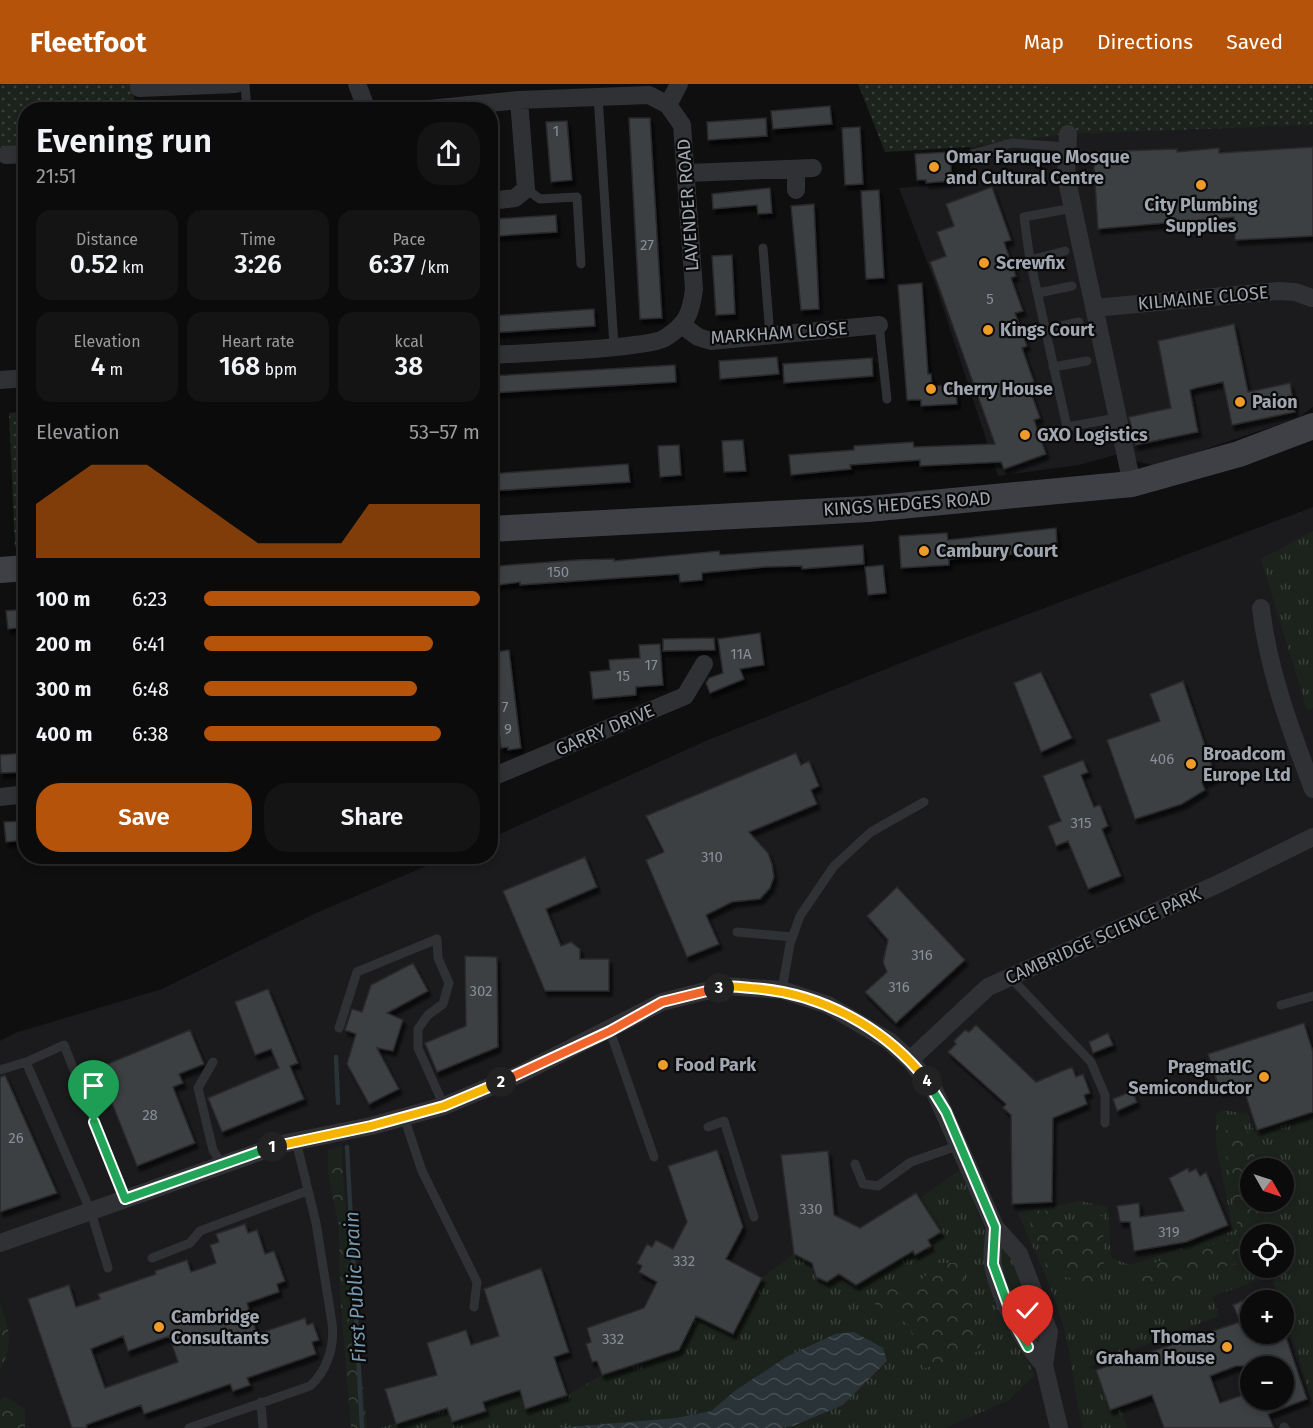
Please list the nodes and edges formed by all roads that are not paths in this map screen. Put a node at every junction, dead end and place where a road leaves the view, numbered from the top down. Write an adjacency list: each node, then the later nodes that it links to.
1 (236, 84): 5 (street)
2 (245, 84): 8 (lane)
3 (357, 84): 9 (street)
4 (679, 84): 11 (street)
5 (139, 88)
6 (598, 96): 7 (street); 11 (street); 34 (lane)
7 (519, 100): 10 (street); 17 (street)
8 (246, 102)
9 (364, 102)
10 (498, 103)
11 (668, 105): 16 (street, LAVENDER ROAD)
12 (1068, 140): 14 (lane); 20 (street)
13 (18, 154): 15 (street)
14 (972, 154)
15 (6, 155)
16 (687, 173): 18 (street); 30 (street, LAVENDER ROAD)
17 (526, 189): 19 (street); 24 (lane)
18 (796, 190)
19 (498, 200)
20 (1073, 208): 23 (lane); 28 (street)
21 (763, 248): 33 (lane)
22 (1065, 251): 23 (lane)
23 (1030, 260): 26 (lane)
24 (581, 264)
25 (1072, 286): 26 (lane)
26 (1038, 293): 32 (lane)
27 (1312, 298): 28 (street, KILMAINE CLOSE)
28 (1094, 308): 41 (street)
29 (1080, 322): 32 (lane)
30 (682, 325): 33 (street, MARKHAM CLOSE); 34 (street)
31 (879, 325): 33 (street, MARKHAM CLOSE); 40 (lane)
32 (1047, 329): 37 (lane)
33 (770, 336)
34 (614, 346): 35 (street)
35 (498, 354)
36 (1087, 361): 37 (lane)
37 (1053, 367): 41 (lane)
38 (18, 379): 39 (street)
39 (0, 380)
40 (887, 399)
41 (1117, 418): 43 (street)
42 (1313, 426): 43 (street, KINGS HEDGES ROAD)
43 (1132, 484): 44 (street, KINGS HEDGES ROAD)
44 (498, 529)
45 (18, 569): 46 (street)
46 (0, 570)
47 (1261, 608): 50 (street)
48 (704, 664): 49 (street, GARRY DRIVE)
49 (498, 775)
50 (1313, 789)
51 (18, 795): 52 (street)
52 (0, 796)
53 (924, 802): 56 (lane)
54 (1313, 837): 57 (street, CAMBRIDGE SCIENCE PARK)
55 (737, 932): 56 (lane)
56 (792, 937): 58 (lane)
57 (1010, 977): 63 (street, CAMBRIDGE SCIENCE PARK); 69 (lane)
58 (782, 990): 62 (street); 63 (street)
59 (1313, 996): 60 (lane)
60 (1281, 1005)
61 (339, 1028): 67 (lane)
62 (610, 1031): 67 (street); 73 (lane)
63 (910, 1060): 72 (street)
64 (26, 1062): 66 (lane); 77 (lane); 78 (lane)
65 (213, 1062): 75 (lane)
66 (0, 1070)
67 (444, 1106): 68 (street)
68 (404, 1117): 71 (street); 84 (lane)
69 (1105, 1123)
70 (708, 1127): 79 (lane)
71 (296, 1141): 75 (street); 76 (lane)
72 (960, 1145): 74 (lane); 80 (street)
73 (654, 1157)
74 (855, 1164)
75 (222, 1165): 77 (street)
76 (307, 1191): 82 (lane); 86 (lane)
77 (125, 1199): 78 (street)
78 (91, 1212): 81 (street); 83 (lane)
79 (753, 1217)
80 (995, 1227): 85 (street); 85 (street)
81 (0, 1243)
82 (152, 1258)
83 (108, 1268)
84 (474, 1307)
85 (1044, 1365): 89 (street)
86 (261, 1402): 87 (lane); 88 (lane)
87 (189, 1428)
88 (263, 1428)
89 (1059, 1428)

